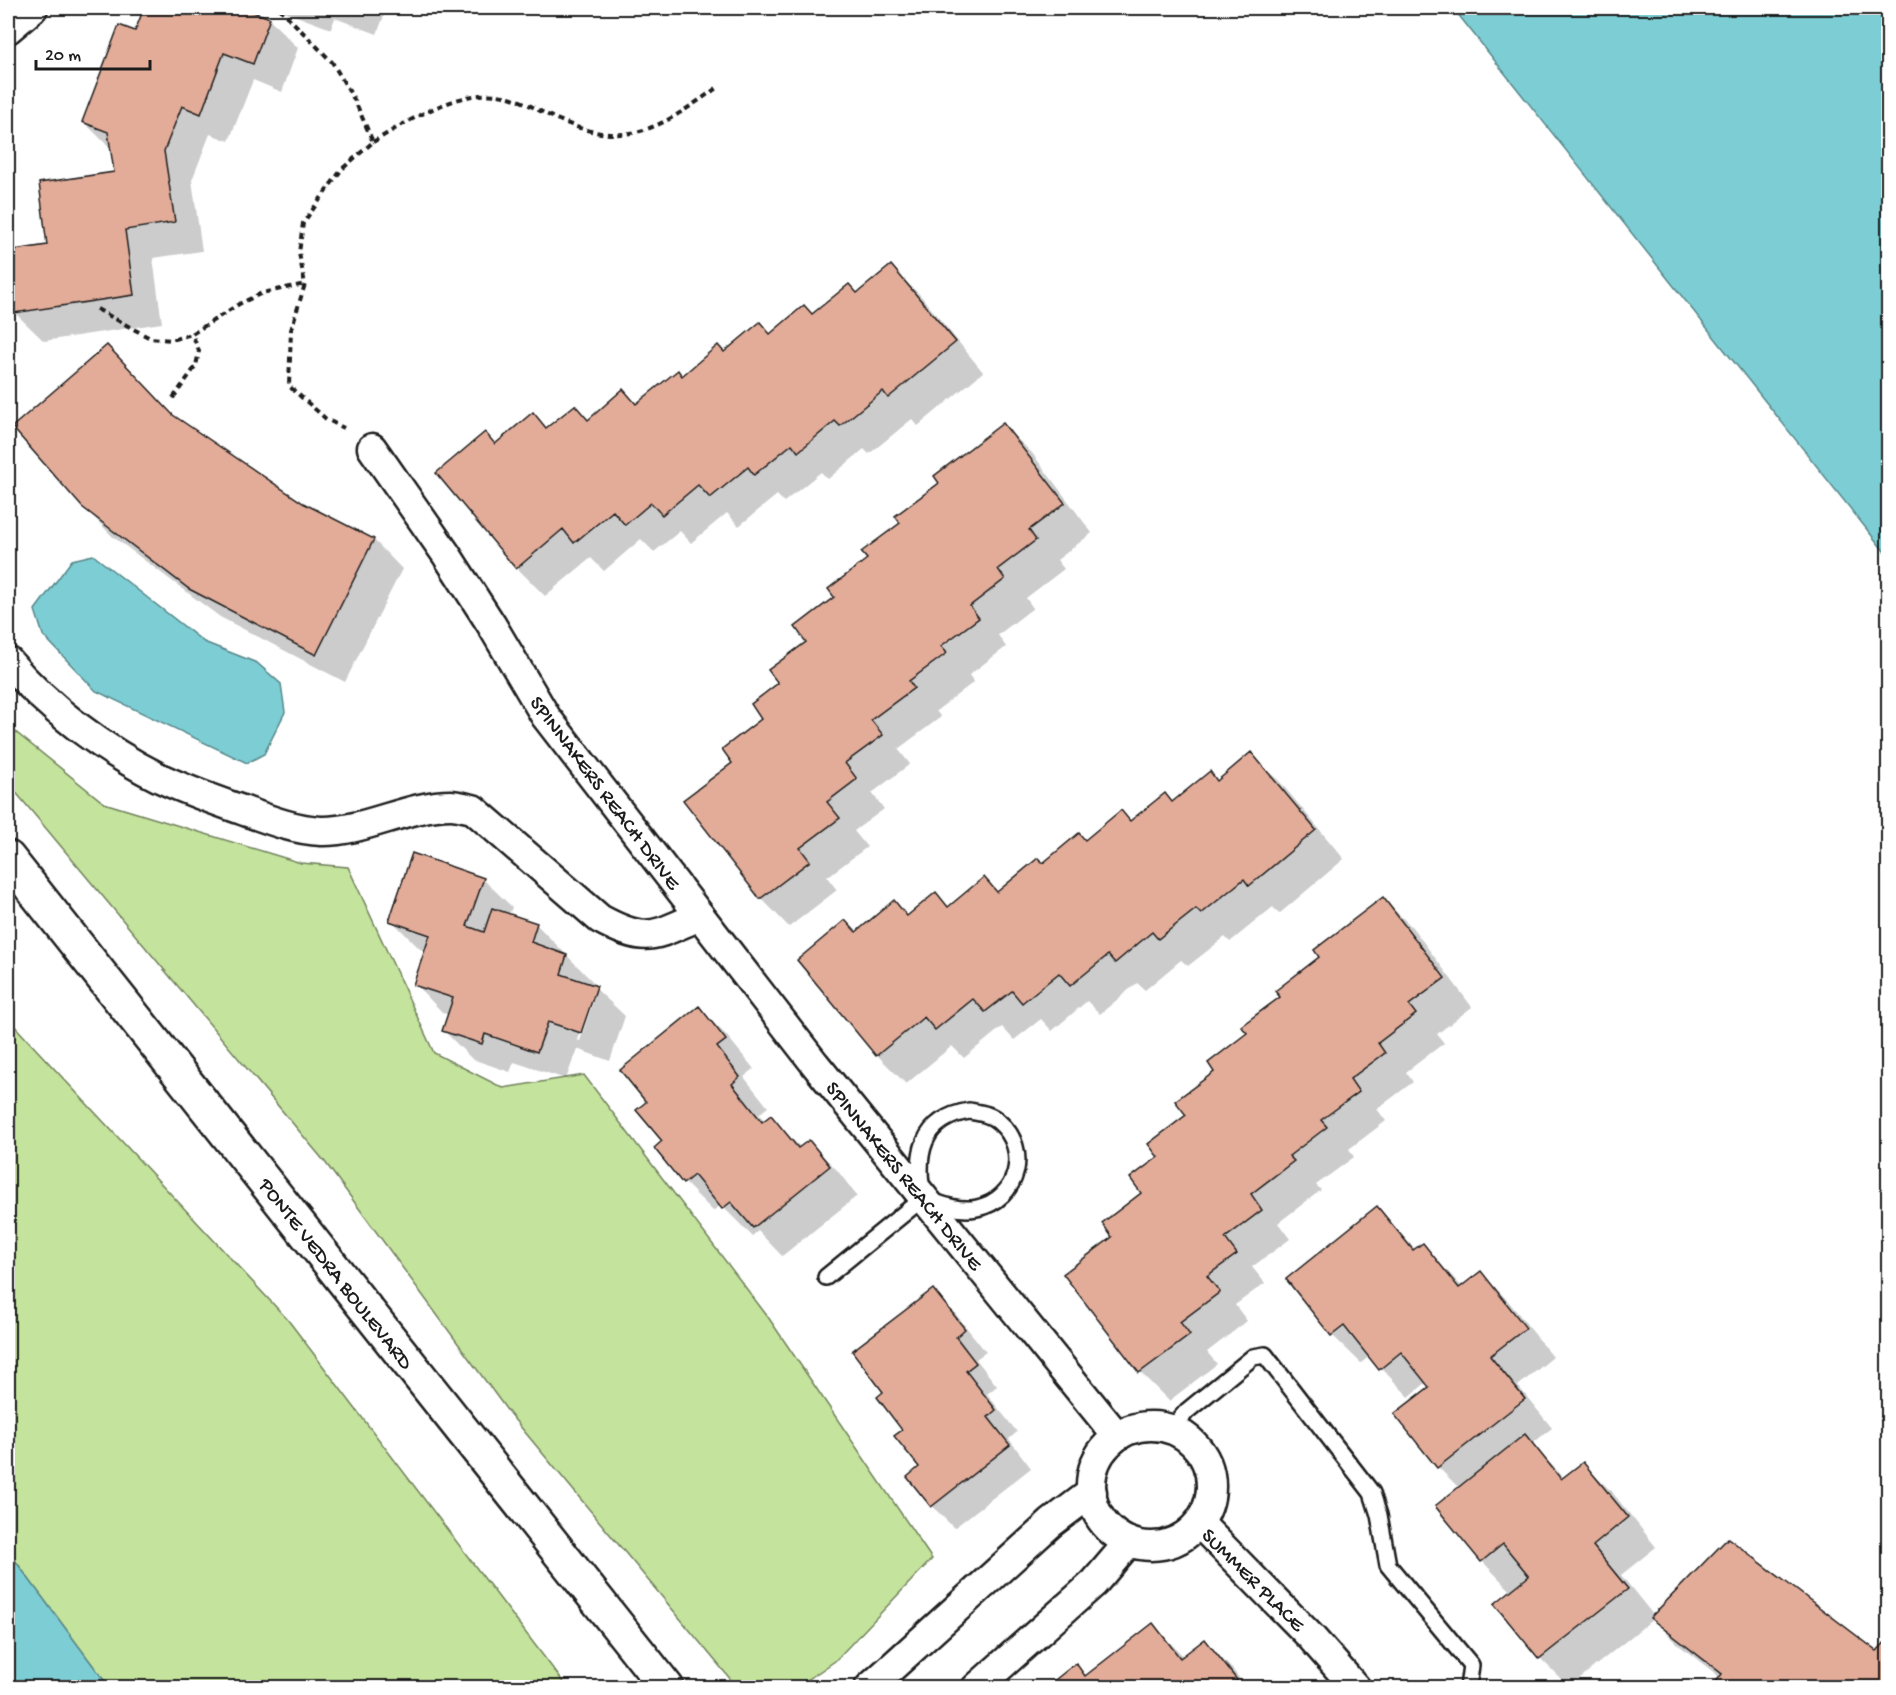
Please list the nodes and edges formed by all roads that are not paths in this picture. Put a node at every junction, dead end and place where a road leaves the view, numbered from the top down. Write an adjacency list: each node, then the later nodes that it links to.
1 (33, 8): 2 (street)
2 (8, 29)
3 (372, 448): 6 (street, SPINNAKERS REACH DRIVE)
4 (8, 660): 6 (street)
5 (8, 858): 15 (street, PONTE VEDRA BOULEVARD)
6 (700, 916): 7 (street, SPINNAKERS REACH DRIVE)
7 (923, 1198): 7 (lane); 8 (lane); 10 (street, SPINNAKERS REACH DRIVE)
8 (826, 1277)
9 (1172, 1428): 10 (street); 12 (street); 18 (lane)
10 (1117, 1436): 11 (street)
11 (1092, 1492): 13 (street); 16 (street)
12 (1199, 1523): 13 (street, SUMMER PLACE); 14 (street, SUMMER PLACE)
13 (1129, 1542): 17 (street)
14 (1344, 1684)
15 (667, 1688)
16 (869, 1688)
17 (976, 1688)
18 (1468, 1688)

